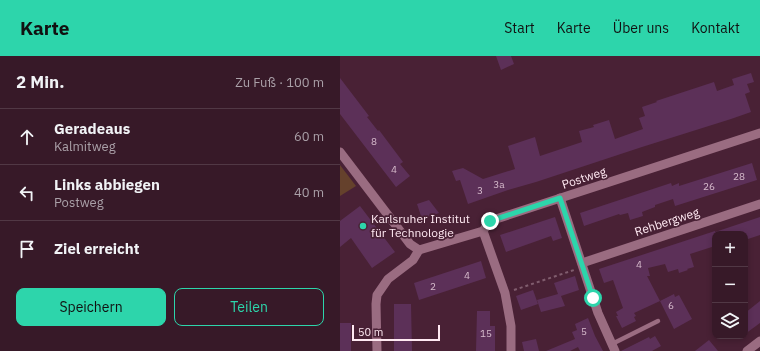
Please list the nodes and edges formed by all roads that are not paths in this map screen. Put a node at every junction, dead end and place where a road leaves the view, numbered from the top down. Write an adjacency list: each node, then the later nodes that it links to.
1 (760, 132): 3 (street, Postweg)
2 (340, 152): 6 (street)
3 (560, 198): 5 (street, Postweg); 7 (street)
4 (760, 204): 7 (street, Rehbergweg)
5 (483, 231): 6 (street, Postweg); 12 (street)
6 (419, 250): 11 (street)
7 (582, 265): 10 (street)
8 (658, 321): 10 (lane)
9 (760, 341): 13 (street)
10 (613, 348)
11 (377, 351)
12 (511, 351)
13 (747, 351)

